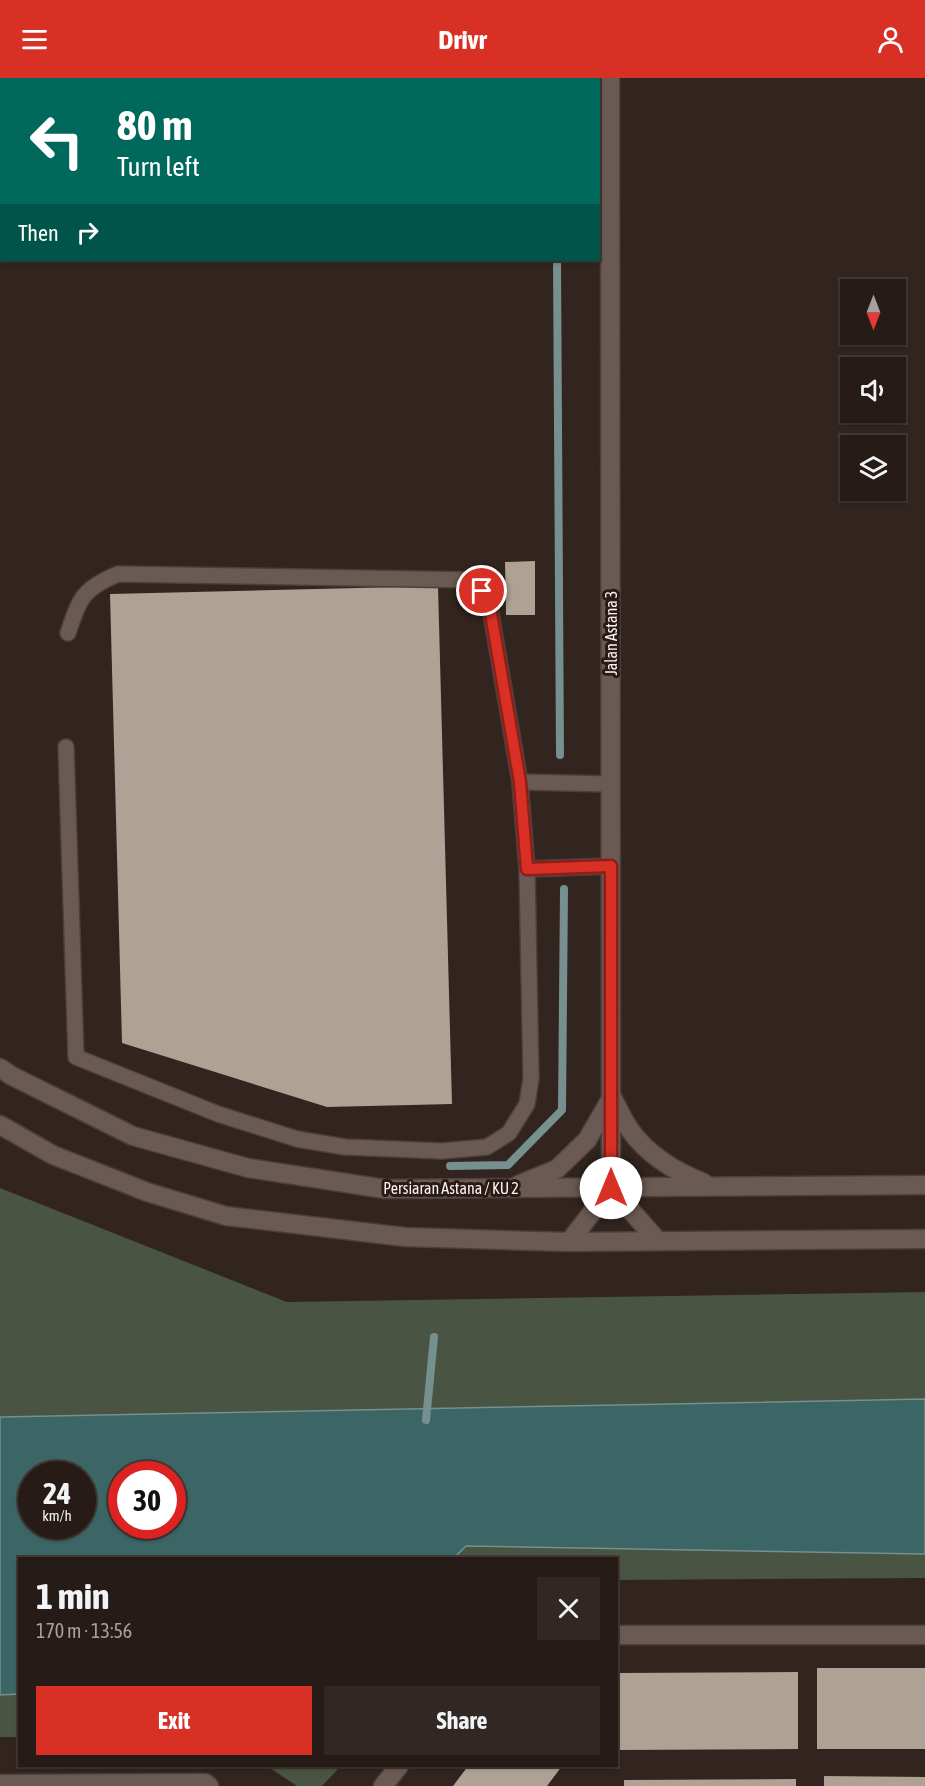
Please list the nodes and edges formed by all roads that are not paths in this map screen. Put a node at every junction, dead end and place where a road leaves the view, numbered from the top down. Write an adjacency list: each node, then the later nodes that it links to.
1 (610, 78): 5 (street, Jalan Astana 3)
2 (68, 633): 4 (lane)
3 (66, 747): 7 (lane)
4 (520, 782): 5 (lane); 7 (lane)
5 (611, 784): 6 (street, Jalan Astana 3)
6 (611, 866): 7 (lane); 9 (street, Jalan Astana 3)
7 (527, 869)
8 (0, 1068): 14 (street, Persiaran Astana / KU 2)
9 (612, 1096): 12 (street); 13 (street, Jalan Astana 3); 14 (street)
10 (0, 1125): 17 (street)
11 (925, 1185): 12 (street, Persiaran Astana / KU 2)
12 (712, 1187): 13 (street, Persiaran Astana / KU 2)
13 (611, 1188): 14 (street, Persiaran Astana / KU 2); 16 (street); 17 (street)
14 (508, 1189)
15 (925, 1239): 16 (street)
16 (657, 1240): 17 (street)
17 (569, 1242)
18 (618, 1635): 19 (street)
19 (925, 1635)
20 (398, 1767): 23 (street)
21 (0, 1784): 22 (street)
22 (206, 1785)
23 (383, 1786)

